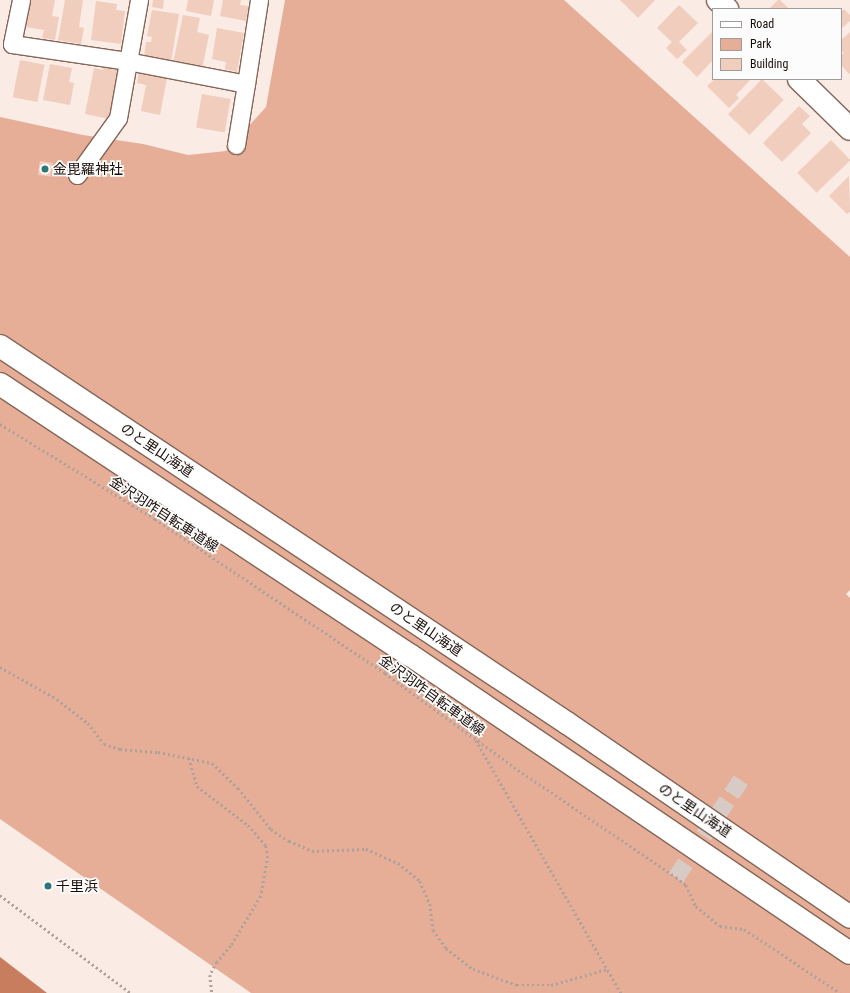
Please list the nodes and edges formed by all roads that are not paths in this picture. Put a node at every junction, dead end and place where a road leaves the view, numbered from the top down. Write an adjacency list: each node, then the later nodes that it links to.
1 (20, 0): 6 (street)
2 (139, 0): 6 (street)
3 (259, 0): 8 (street)
4 (718, 0): 5 (main road)
5 (726, 8)
6 (127, 61): 8 (street); 11 (street)
7 (800, 80): 9 (main road)
8 (246, 84): 10 (street)
9 (850, 129)
10 (236, 145)
11 (77, 175)
12 (0, 346): 14 (main road, のと里山海道)
13 (0, 384): 15 (main road)
14 (850, 917)
15 (850, 953)

